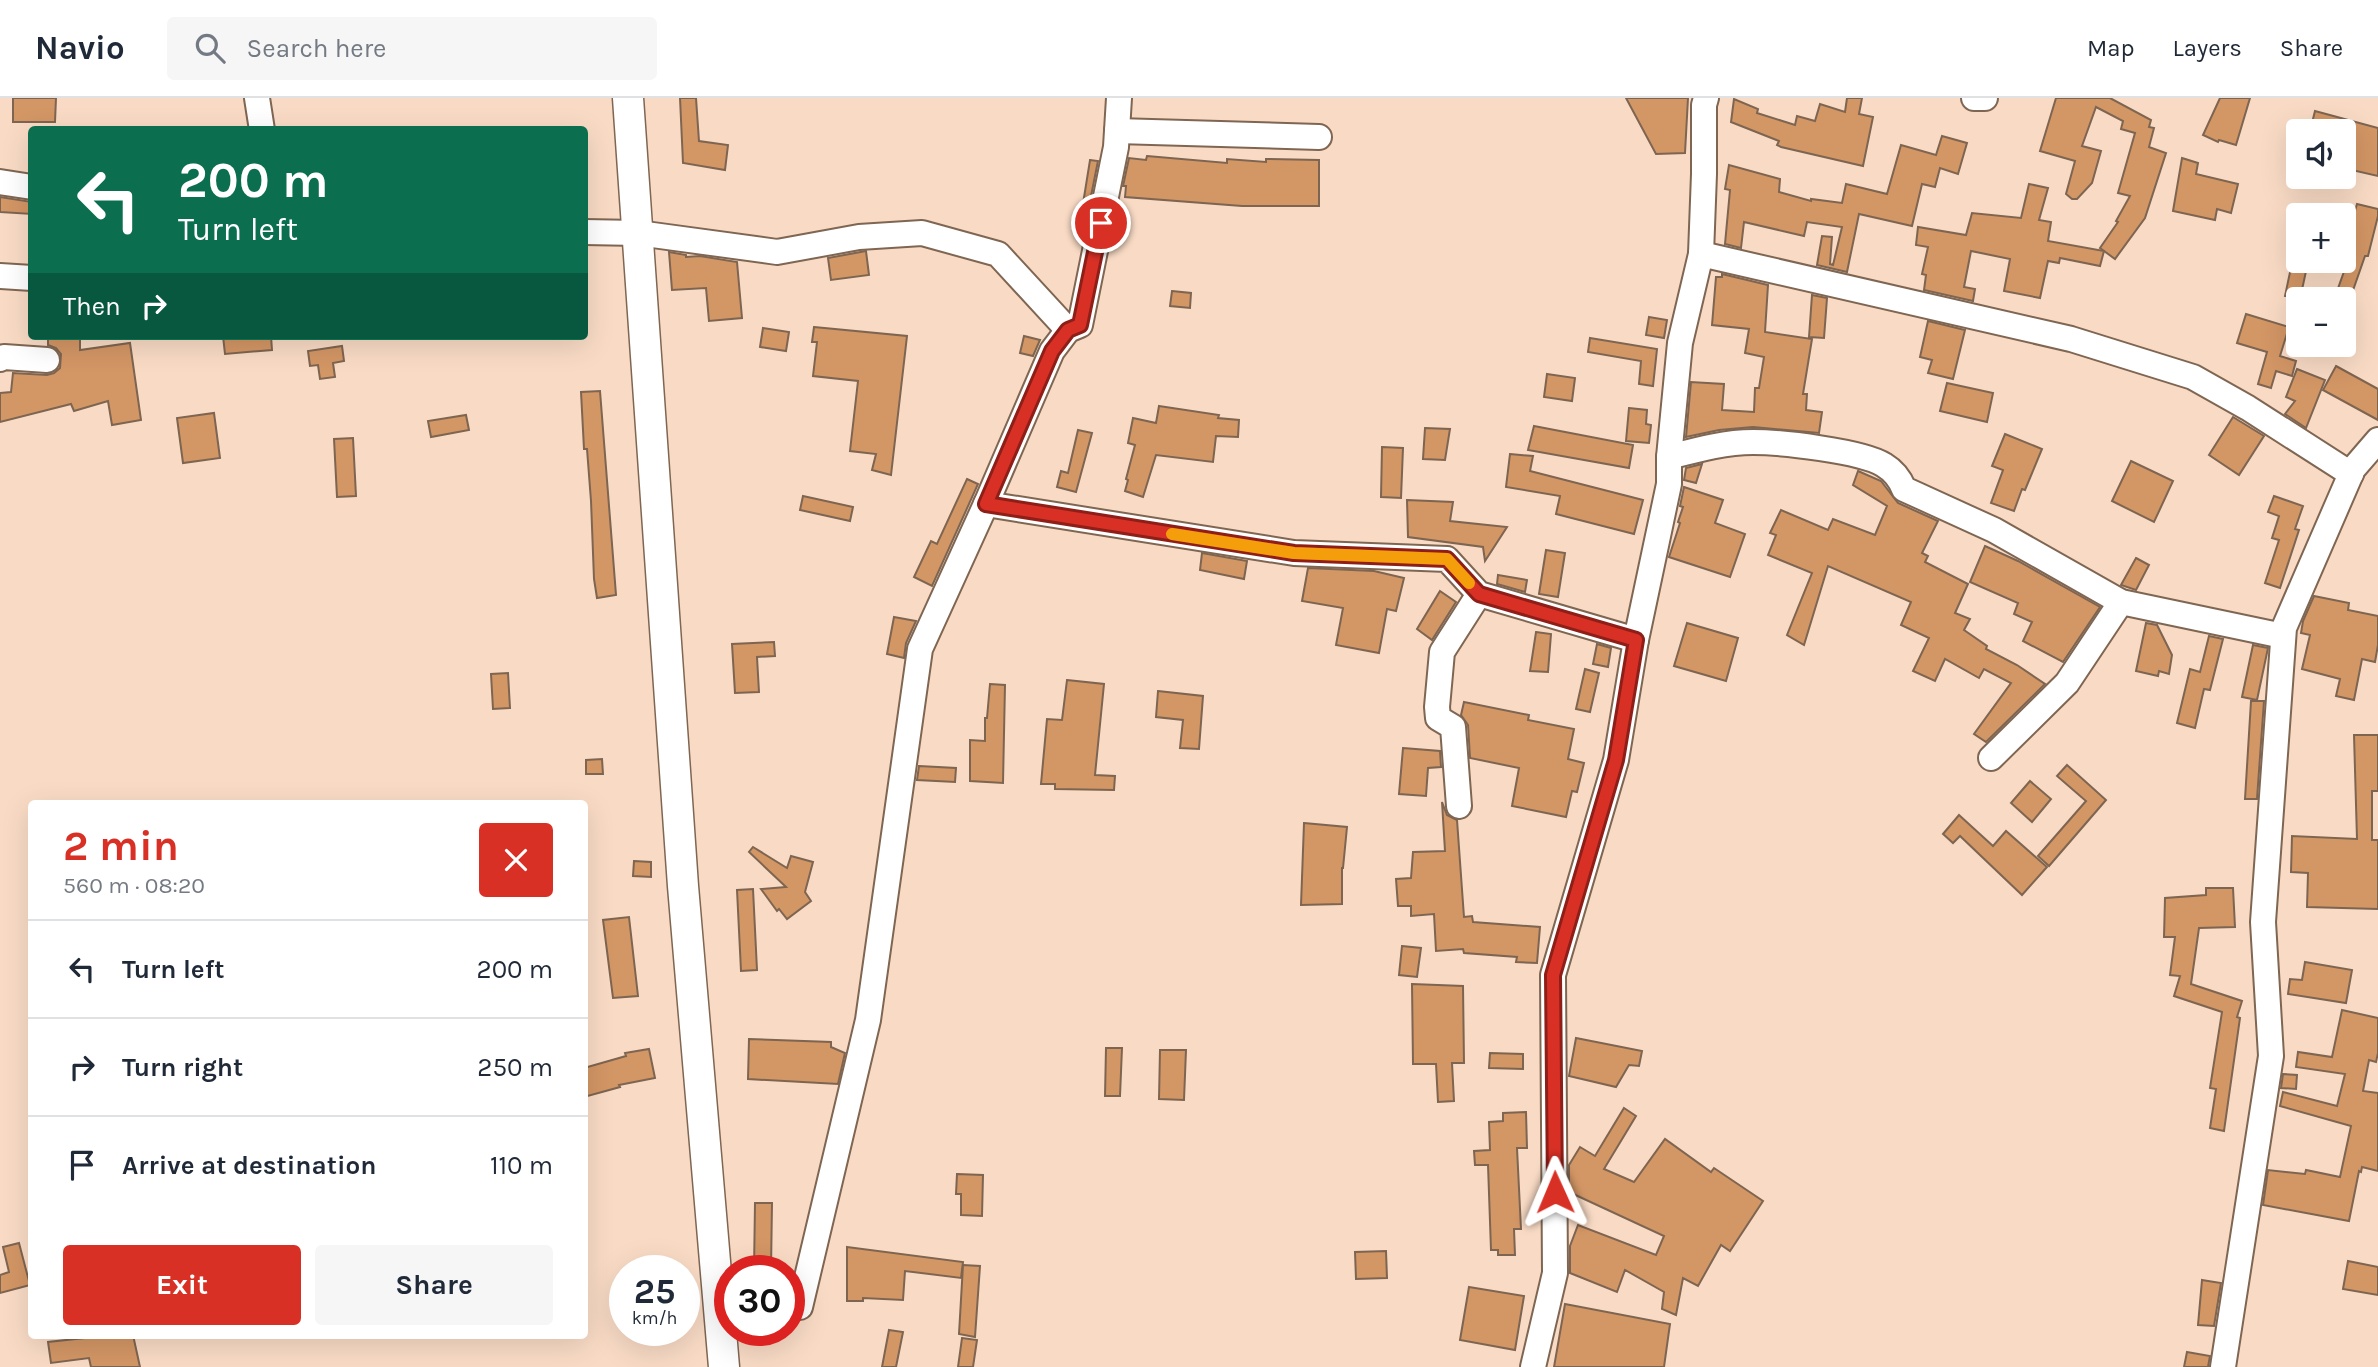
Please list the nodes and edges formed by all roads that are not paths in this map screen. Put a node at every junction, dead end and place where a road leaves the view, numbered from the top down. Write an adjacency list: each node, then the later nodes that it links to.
1 (257, 98): 7 (street)
2 (628, 98): 13 (main road)
3 (1119, 98): 8 (street)
4 (1706, 98): 14 (street)
5 (1974, 98): 6 (street)
6 (1985, 98)
7 (261, 126)
8 (1117, 131): 9 (street); 17 (street)
9 (1320, 137)
10 (0, 182): 11 (street)
11 (28, 186)
12 (588, 232): 13 (street)
13 (638, 233): 17 (street); 30 (main road)
14 (1702, 254): 21 (street); 22 (street)
15 (0, 276): 16 (street)
16 (28, 278)
17 (1068, 330): 23 (street)
18 (0, 359): 19 (street)
19 (47, 360)
20 (2378, 440): 22 (street)
21 (1669, 457): 25 (street); 27 (street)
22 (2351, 474): 26 (street)
23 (986, 504): 24 (street); 31 (street)
24 (1479, 594): 27 (street); 29 (street)
25 (2120, 601): 26 (street); 28 (street)
26 (2283, 636): 35 (street)
27 (1636, 640): 34 (street)
28 (1991, 758)
29 (1459, 806)
30 (720, 1255)
31 (805, 1286)
32 (724, 1346): 33 (main road)
33 (724, 1367)
34 (1533, 1367)
35 (2224, 1367)

